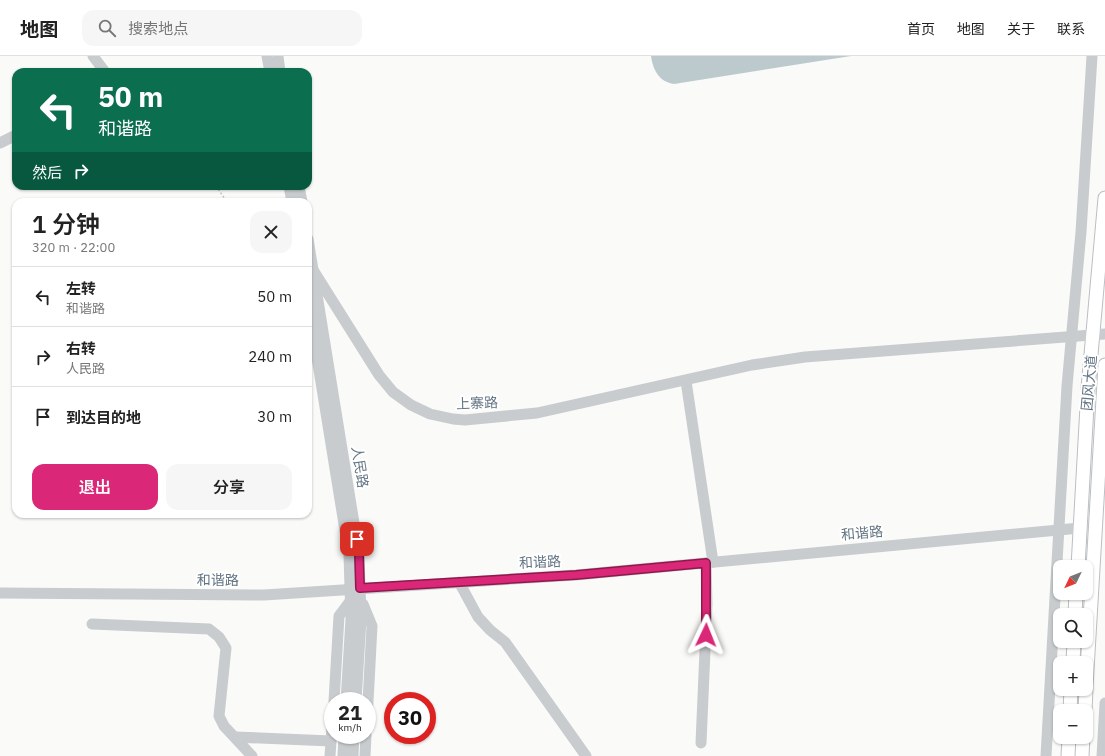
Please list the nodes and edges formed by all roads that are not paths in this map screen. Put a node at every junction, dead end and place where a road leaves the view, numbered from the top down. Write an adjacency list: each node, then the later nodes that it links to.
1 (93, 56): 5 (street)
2 (267, 56): 6 (street)
3 (278, 56): 7 (street)
4 (1092, 56): 15 (street)
5 (102, 68)
6 (269, 68)
7 (280, 68)
8 (12, 137): 9 (street)
9 (0, 143)
10 (1105, 198): 14 (main road, 团风大道)
11 (312, 264): 12 (street, 人民路)
12 (313, 270): 17 (street, 上寨路); 24 (street, 人民路)
13 (312, 327): 24 (street, 人民路)
14 (1099, 334): 15 (street, 上寨路); 18 (main road, 团风大道)
15 (1071, 336): 17 (street, 上寨路); 19 (street)
16 (1105, 365): 26 (main road, 团风大道)
17 (686, 381): 21 (street)
18 (1080, 528): 19 (street, 和谐路); 20 (main road, 团风大道)
19 (1058, 530): 21 (street, 和谐路); 47 (street)
20 (1078, 560)
21 (710, 562): 22 (street, 和谐路); 34 (street)
22 (459, 582): 24 (street, 和谐路); 46 (street)
23 (0, 593): 24 (street, 和谐路)
24 (356, 594): 27 (street); 28 (street, 人民路); 29 (street, 人民路); 30 (street)
25 (92, 624): 32 (street)
26 (1088, 656)
27 (335, 692)
28 (347, 692)
29 (357, 692)
30 (369, 692)
31 (1105, 703): 50 (street)
32 (235, 737): 33 (street); 41 (street)
33 (324, 742)
34 (701, 743)
35 (331, 744): 42 (street)
36 (344, 744): 43 (street)
37 (354, 744): 44 (street)
38 (366, 744): 45 (street)
39 (1069, 744): 48 (main road)
40 (1083, 744): 49 (main road)
41 (252, 756)
42 (330, 756)
43 (343, 756)
44 (353, 756)
45 (365, 756)
46 (586, 756)
47 (1046, 756)
48 (1068, 756)
49 (1082, 756)
50 (1102, 756)

